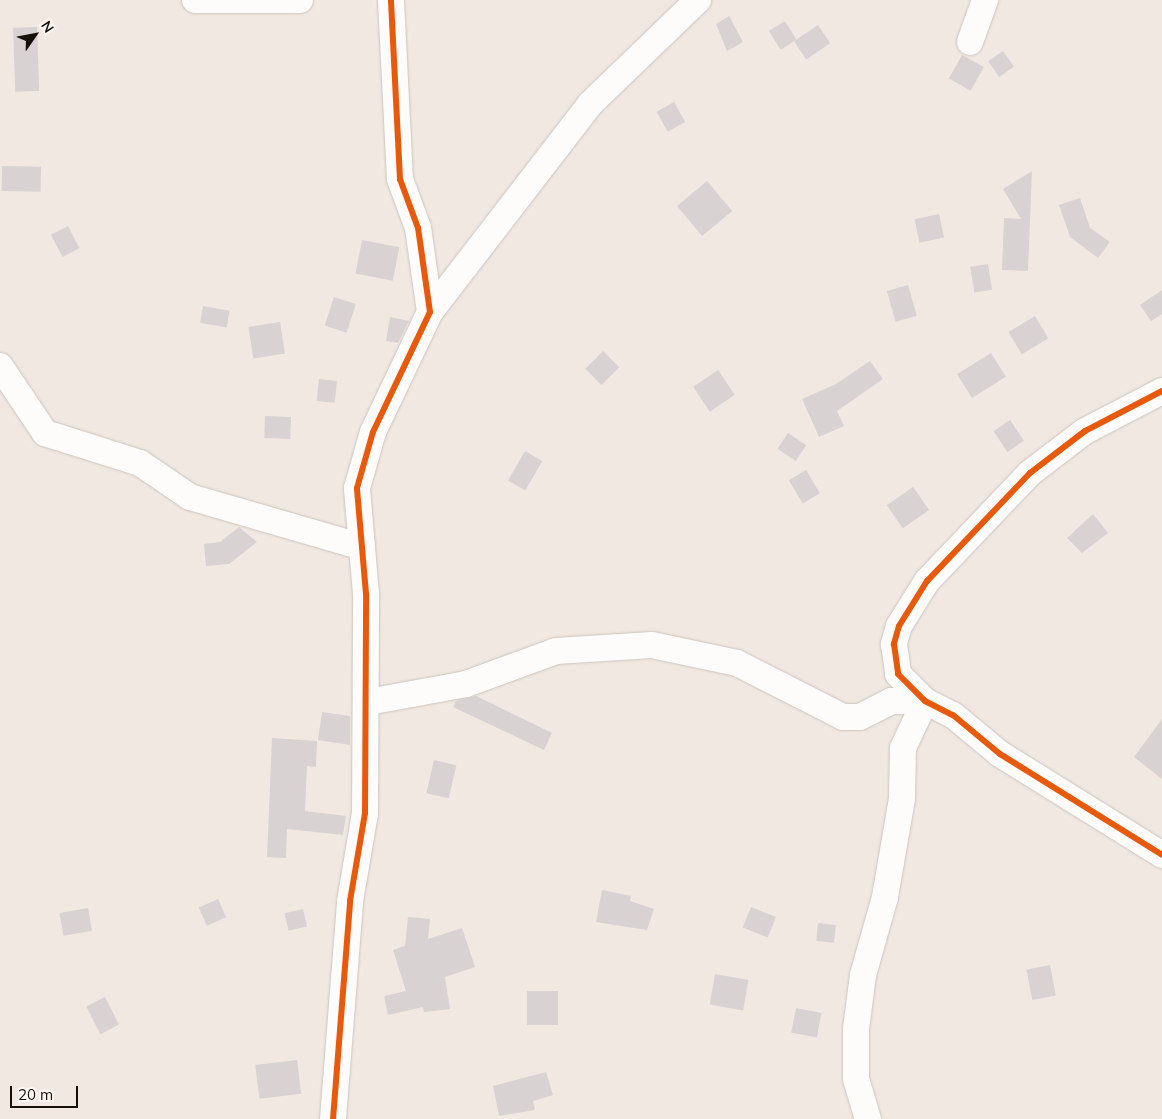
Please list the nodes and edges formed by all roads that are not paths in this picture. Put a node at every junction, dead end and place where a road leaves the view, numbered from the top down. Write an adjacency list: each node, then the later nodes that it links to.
1 (195, 0): 2 (street)
2 (300, 0)
3 (391, 0): 7 (street)
4 (698, 0): 7 (street)
5 (985, 0): 6 (street)
6 (970, 42)
7 (430, 312): 10 (street)
8 (0, 366): 10 (street)
9 (1162, 391): 11 (street)
10 (362, 547): 12 (street)
11 (925, 700): 12 (street); 13 (street); 15 (street)
12 (368, 702): 14 (street)
13 (1162, 855)
14 (333, 1119)
15 (868, 1119)

